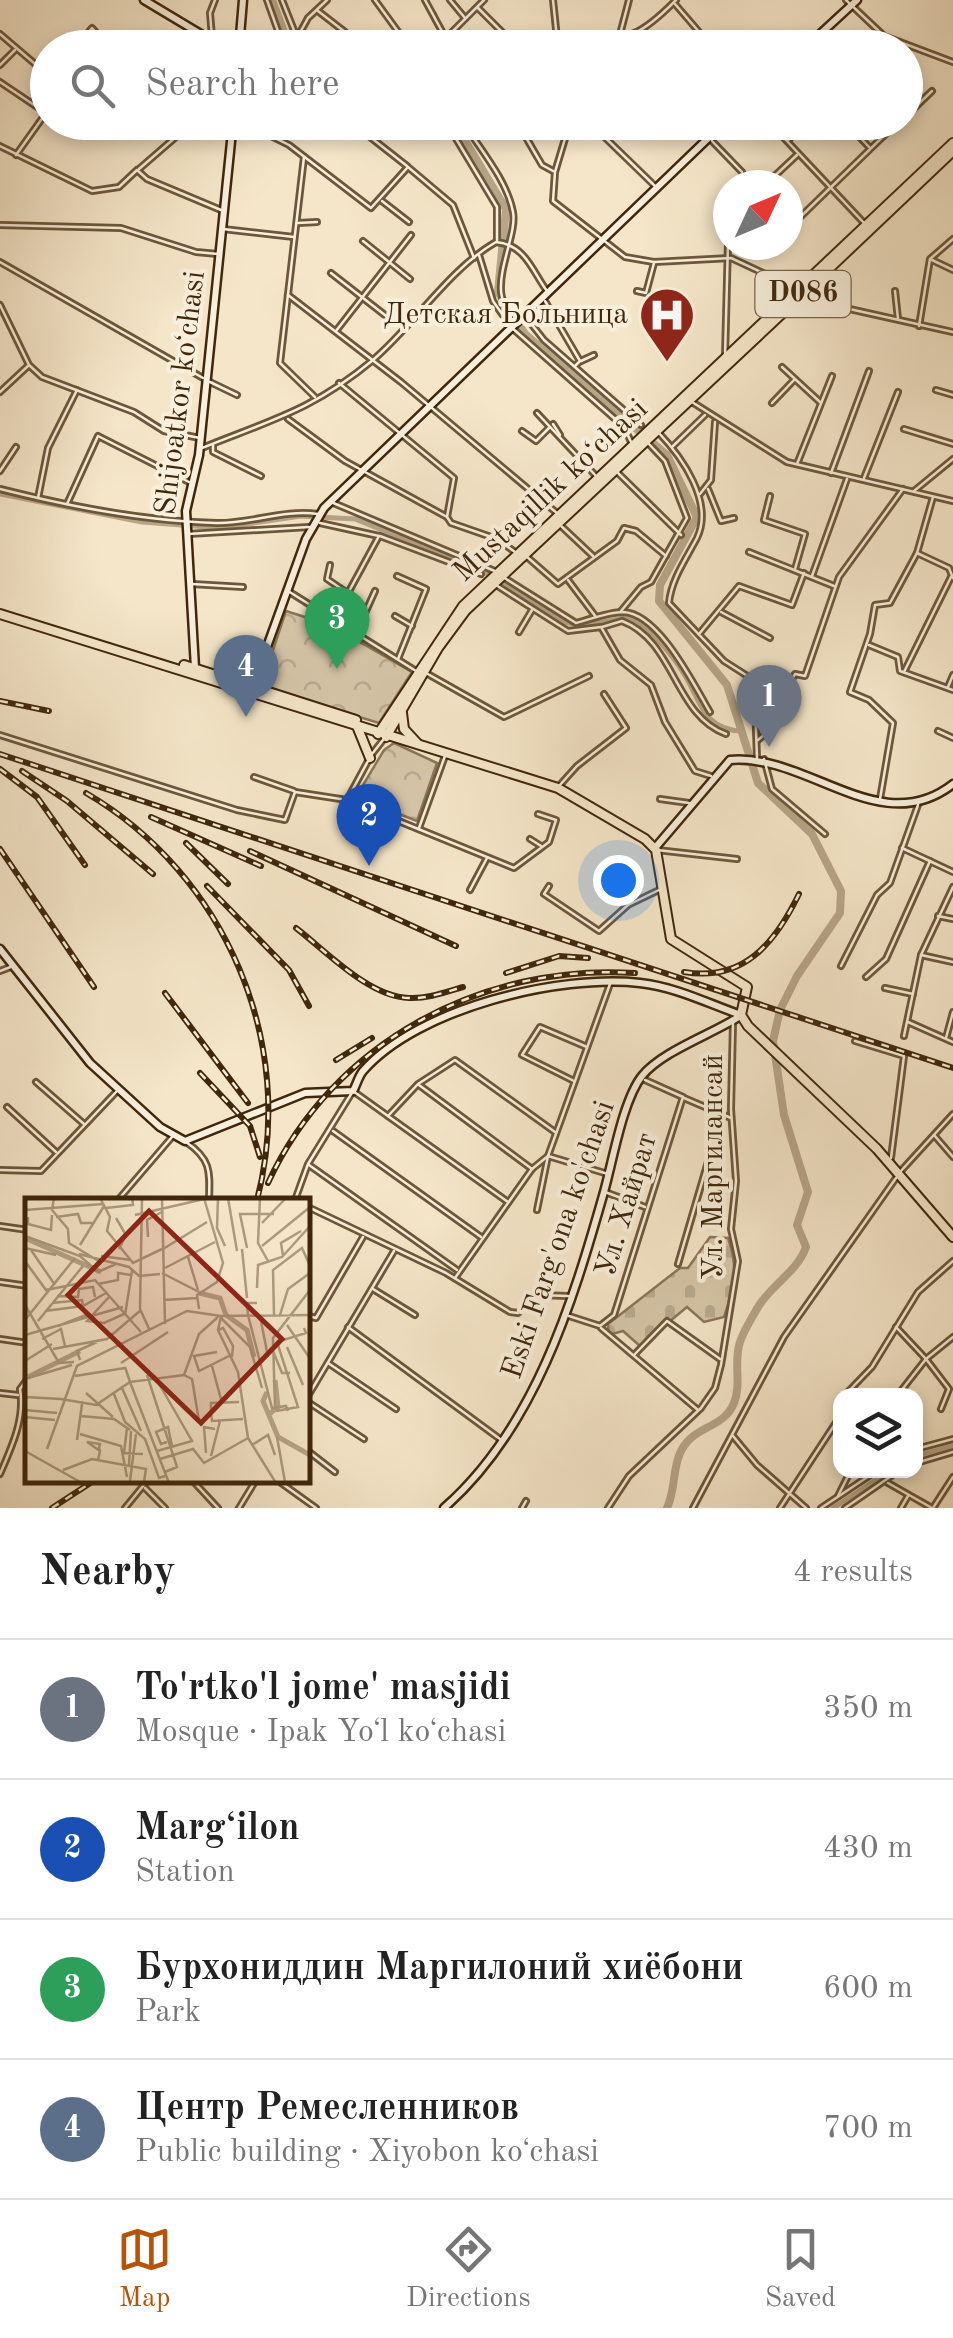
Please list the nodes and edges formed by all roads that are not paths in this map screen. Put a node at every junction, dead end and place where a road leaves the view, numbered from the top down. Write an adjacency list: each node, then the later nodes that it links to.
1 (144, 0): 18 (street)
2 (215, 0): 19 (street)
3 (243, 0): 20 (street)
4 (267, 0): 21 (street)
5 (282, 0): 22 (street)
6 (327, 0): 16 (street)
7 (377, 0): 25 (street)
8 (424, 0): 26 (street)
9 (450, 0): 17 (street)
10 (484, 0): 15 (street)
11 (554, 0): 29 (street)
12 (629, 0): 30 (street)
13 (675, 1): 31 (street); 32 (street)
14 (851, 2): 33 (street); 34 (street)
15 (477, 8): 17 (street); 28 (street)
16 (316, 10): 23 (street); 24 (street)
17 (466, 18): 27 (street)
18 (196, 30)
19 (211, 30)
20 (240, 30)
21 (278, 30)
22 (293, 30)
23 (302, 30)
24 (342, 30)
25 (398, 30)
26 (440, 30)
27 (454, 30)
28 (500, 30)
29 (557, 30)
30 (621, 30)
31 (641, 30)
32 (698, 30)
33 (824, 30)
34 (878, 30)
35 (0, 34): 36 (street)
36 (16, 49): 38 (street); 40 (street)
37 (923, 51): 39 (street)
38 (30, 60)
39 (953, 62)
40 (0, 65)
41 (0, 82): 44 (street)
42 (932, 91): 43 (street)
43 (923, 99)
44 (30, 102)
45 (30, 135): 65 (street)
46 (172, 140): 68 (street)
47 (231, 140): 75 (street, Shijoatkor koʻchasi)
48 (276, 140): 66 (street)
49 (374, 140): 67 (street)
50 (457, 140): 88 (street)
51 (474, 140): 89 (street)
52 (527, 140): 71 (street)
53 (565, 140): 71 (street)
54 (607, 140): 72 (street)
55 (707, 140): 72 (street)
56 (711, 140): 69 (street)
57 (863, 140): 62 (street)
58 (881, 140): 62 (street)
59 (786, 142): 64 (street)
60 (953, 143): 81 (main road, Mustaqillik koʻchasi / D086)
61 (0, 146): 65 (street)
62 (872, 149): 73 (street)
63 (953, 151): 104 (main road, Mustaqillik koʻchasi / D086)
64 (798, 154): 70 (street); 73 (street)
65 (16, 155): 68 (street)
66 (304, 155): 74 (street); 79 (street)
67 (408, 167): 74 (street); 91 (street)
68 (138, 170): 75 (street)
69 (740, 170)
70 (781, 170)
71 (555, 172): 86 (street)
72 (656, 188): 86 (street)
73 (830, 188): 76 (street); 81 (street)
74 (381, 200): 78 (street)
75 (223, 210): 82 (street, Shijoatkor koʻchasi)
76 (803, 214)
77 (317, 222): 79 (street)
78 (408, 222)
79 (296, 223): 84 (street)
80 (0, 224): 90 (street)
81 (866, 226): 104 (main road, Mustaqillik koʻchasi / D086)
82 (221, 228): 84 (street); 90 (street, Shijoatkor koʻchasi)
83 (411, 234): 98 (street)
84 (295, 238): 106 (street)
85 (953, 239): 93 (street)
86 (599, 240): 97 (street); 105 (street)
87 (362, 241): 98 (street)
88 (497, 242): 89 (street); 91 (street)
89 (507, 243): 105 (street); 109 (street)
90 (220, 254): 126 (street, Shijoatkor koʻchasi)
91 (476, 256): 113 (street); 118 (street)
92 (713, 259): 97 (street)
93 (930, 259): 99 (street); 112 (street)
94 (725, 260): 117 (street)
95 (730, 260): 104 (street)
96 (0, 262): 126 (street)
97 (654, 262): 103 (street)
98 (389, 263): 101 (street); 107 (street)
99 (953, 270)
100 (331, 273): 107 (street)
101 (410, 279)
102 (895, 290): 111 (street)
103 (637, 291)
104 (802, 291): 111 (street); 117 (main road, Mustaqillik koʻchasi / D086); 134 (main road, Mustaqillik koʻchasi / D086)
105 (544, 294): 109 (street); 119 (street)
106 (288, 295): 114 (street); 135 (street)
107 (362, 297): 110 (street); 114 (street)
108 (0, 305): 120 (street)
109 (520, 319): 113 (street); 121 (street)
110 (390, 320)
111 (898, 321): 112 (street)
112 (919, 326): 115 (street)
113 (511, 327): 138 (street); 148 (street)
114 (335, 332): 118 (street)
115 (953, 332)
116 (594, 355): 119 (street)
117 (725, 358): 134 (main road, Mustaqillik koʻchasi / D086)
118 (372, 360): 127 (street); 138 (street)
119 (580, 362): 121 (street)
120 (29, 365): 128 (street); 130 (street)
121 (574, 367): 148 (street)
122 (782, 367): 125 (street)
123 (869, 371): 161 (street)
124 (832, 376): 137 (street)
125 (795, 379): 136 (street); 137 (street)
126 (207, 381): 132 (street); 150 (street, Shijoatkor koʻchasi)
127 (339, 383): 135 (street); 146 (street)
128 (77, 388): 150 (street); 174 (street)
129 (936, 390): 133 (street)
130 (0, 392)
131 (898, 392): 165 (street)
132 (238, 395)
133 (953, 395)
134 (687, 398): 140 (street); 148 (main road, Mustaqillik koʻchasi / D086)
135 (318, 399): 141 (street)
136 (772, 403)
137 (821, 403): 157 (street)
138 (428, 408): 146 (street); 180 (street)
139 (537, 413): 143 (street)
140 (706, 414): 142 (street); 154 (street)
141 (288, 418): 151 (street); 158 (street)
142 (716, 420): 157 (street); 167 (street)
143 (552, 426): 145 (street); 147 (street)
144 (904, 429): 152 (street)
145 (522, 431)
146 (400, 434): 158 (street); 178 (street)
147 (560, 435): 149 (street); 164 (street)
148 (645, 436): 154 (street); 159 (main road, Mustaqillik koʻchasi / D086); 164 (main road, Mustaqillik koʻchasi / D086); 184 (street)
149 (566, 438)
150 (201, 439): 155 (street, Shijoatkor koʻchasi)
151 (213, 443): 155 (street); 162 (street)
152 (953, 444)
153 (16, 446): 160 (street)
154 (672, 447): 171 (street)
155 (200, 448): 166 (street, Shijoatkor koʻchasi)
156 (953, 458): 170 (street)
157 (796, 465): 161 (street)
158 (364, 468): 177 (street); 178 (street)
159 (616, 470): 180 (main road, Mustaqillik koʻchasi / D086); 184 (street)
160 (0, 471)
161 (830, 474): 163 (street)
162 (262, 476)
163 (848, 476): 165 (street); 197 (street)
164 (598, 478): 180 (main road, Mustaqillik koʻchasi / D086)
165 (863, 480): 169 (street)
166 (190, 483): 176 (street); 181 (street, Shijoatkor koʻchasi)
167 (708, 488): 171 (street); 179 (street)
168 (0, 489): 174 (street)
169 (903, 490): 170 (street); 202 (street)
170 (913, 492): 173 (street)
171 (697, 496): 218 (street)
172 (770, 496): 192 (street)
173 (933, 496): 175 (street); 187 (street)
174 (38, 498): 176 (street)
175 (953, 501)
176 (66, 505): 181 (street)
177 (324, 508): 181 (street); 182 (street); 195 (street)
178 (446, 517): 188 (street)
179 (734, 518)
180 (560, 519): 188 (main road, Mustaqillik koʻchasi / D086); 190 (street)
181 (186, 520): 183 (street, Shijoatkor koʻchasi)
182 (312, 524): 183 (street); 185 (street); 204 (street)
183 (188, 534): 200 (street, Shijoatkor koʻchasi)
184 (681, 535): 189 (street)
185 (379, 536): 194 (street); 206 (street)
186 (750, 552): 192 (street)
187 (917, 552): 199 (street); 220 (street)
188 (520, 553): 195 (main road, Mustaqillik koʻchasi / D086); 198 (street)
189 (667, 557): 190 (street); 209 (street)
190 (595, 558): 198 (street)
191 (330, 566): 206 (street)
192 (796, 569): 193 (street)
193 (804, 572): 197 (street); 210 (street)
194 (481, 574)
195 (499, 574): 201 (main road, Mustaqillik koʻchasi / D086); 212 (street)
196 (397, 576): 214 (street)
197 (812, 576): 202 (street)
198 (568, 578): 212 (street)
199 (952, 578): 223 (street)
200 (191, 584): 203 (street); 222 (street, Shijoatkor koʻchasi)
201 (488, 586): 207 (street); 224 (main road, Mustaqillik koʻchasi / D086)
202 (835, 586): 238 (street)
203 (243, 588)
204 (287, 590): 213 (street); 228 (street)
205 (375, 591): 217 (street)
206 (346, 592): 213 (street)
207 (532, 608): 215 (street); 216 (street)
208 (0, 611): 222 (main road); 228 (main road)
209 (620, 612): 212 (street); 231 (street)
210 (719, 612): 218 (street); 219 (street)
211 (395, 616): 214 (street)
212 (596, 618)
213 (334, 619): 217 (street)
214 (413, 626): 221 (street)
215 (600, 627): 235 (street); 244 (street)
216 (519, 632)
217 (356, 633): 221 (street)
218 (698, 635): 238 (street)
219 (770, 638)
220 (867, 644): 223 (street); 251 (street)
221 (397, 660): 224 (street)
222 (195, 668): 228 (main road)
223 (904, 672): 227 (street)
224 (418, 676): 225 (street); 230 (main road, Mustaqillik koʻchasi / D086); 234 (main road, Mustaqillik koʻchasi / D086)
225 (589, 676)
226 (953, 676): 227 (street)
227 (950, 688)
228 (251, 690): 232 (main road); 234 (main road)
229 (604, 694): 247 (street)
230 (402, 708): 234 (main road, Mustaqillik koʻchasi / D086); 240 (main road)
231 (710, 712)
232 (357, 726): 234 (main road); 242 (main road)
233 (938, 731): 237 (street)
234 (383, 733): 239 (street); 239 (street); 240 (main road)
235 (726, 734)
236 (0, 736): 248 (street)
237 (953, 738)
238 (756, 742): 243 (street)
239 (378, 744): 242 (street)
240 (424, 749): 241 (main road)
241 (445, 756): 247 (main road); 255 (street)
242 (370, 758): 250 (street)
243 (757, 759): 244 (street); 251 (street); 256 (street)
244 (713, 776): 253 (street)
245 (254, 777): 248 (street)
246 (953, 784): 252 (street)
247 (558, 788): 260 (main road)
248 (295, 792): 250 (street)
249 (660, 799): 253 (street)
250 (347, 800): 255 (street)
251 (879, 801): 252 (street)
252 (919, 803): 259 (street)
253 (690, 804): 260 (street)
254 (538, 814): 258 (street)
255 (418, 829): 261 (street)
256 (825, 834)
257 (530, 839): 258 (street)
258 (542, 847): 261 (street)
259 (901, 847): 263 (street); 275 (street)
260 (655, 849): 262 (street); 267 (main road)
261 (487, 857): 268 (street)
262 (736, 859)
263 (930, 861): 264 (street); 277 (street)
264 (953, 872)
265 (549, 886): 267 (street)
266 (953, 887): 269 (street)
267 (662, 888): 282 (main road)
268 (470, 890)
269 (936, 916): 270 (street); 272 (street)
270 (953, 919)
271 (0, 949): 274 (street)
272 (922, 954): 273 (street); 280 (street)
273 (953, 962)
274 (13, 966): 276 (street); 293 (street)
275 (841, 966)
276 (0, 970)
277 (866, 977)
278 (611, 982): 282 (street); 288 (street); 294 (street)
279 (885, 988): 280 (street)
280 (913, 994): 283 (street)
281 (953, 1012): 285 (street)
282 (737, 1018): 289 (street, Eski Farg'ona ko'chasi); 300 (street, Ул. Маргилансай); 311 (main road)
283 (907, 1022): 284 (street); 285 (street)
284 (904, 1036)
285 (945, 1040): 287 (street)
286 (855, 1041): 311 (street)
287 (953, 1042)
288 (588, 1047): 290 (street); 290 (street)
289 (640, 1078): 295 (street); 314 (street, Eski Farg'ona ko'chasi)
290 (574, 1081): 303 (street)
291 (36, 1082): 301 (street)
292 (418, 1084): 299 (street); 303 (street); 312 (street)
293 (119, 1090): 301 (street); 305 (street)
294 (353, 1091): 299 (street); 302 (street); 306 (street)
295 (683, 1097): 297 (street); 321 (street, Ул. Хайрат)
296 (7, 1107): 307 (street)
297 (722, 1114): 300 (street); 331 (street)
298 (953, 1114): 304 (street)
299 (386, 1117): 320 (street)
300 (732, 1118): 349 (street, Ул. Маргилансай)
301 (85, 1125): 307 (street)
302 (331, 1130): 310 (street); 328 (street)
303 (556, 1132): 308 (street)
304 (933, 1134): 309 (street); 315 (street)
305 (173, 1136): 306 (street); 317 (street)
306 (185, 1141): 318 (street)
307 (58, 1153): 313 (street)
308 (548, 1156): 312 (street); 314 (street); 323 (street)
309 (953, 1156)
310 (308, 1164): 319 (street); 332 (street)
311 (890, 1164): 315 (main road)
312 (532, 1169): 320 (street)
313 (0, 1170)
314 (609, 1174): 316 (street, Eski Farg'ona ko'chasi)
315 (899, 1174): 327 (main road); 362 (street)
316 (604, 1192): 321 (street); 337 (street, Eski Farg'ona ko'chasi)
317 (120, 1198)
318 (209, 1198)
319 (296, 1198)
320 (508, 1202): 328 (street)
321 (646, 1207): 341 (street, Ул. Хайрат)
322 (310, 1208): 326 (street)
323 (538, 1210)
324 (0, 1226): 325 (street)
325 (25, 1230)
326 (364, 1236): 329 (street); 340 (street)
327 (953, 1237)
328 (482, 1238): 332 (street)
329 (395, 1249): 333 (street); 336 (street)
330 (953, 1261): 342 (street)
331 (678, 1264)
332 (460, 1272): 333 (street)
333 (455, 1278): 337 (street)
334 (0, 1282): 335 (street)
335 (25, 1286)
336 (372, 1288): 338 (street); 343 (street)
337 (568, 1296): 339 (street, Eski Farg'ona ko'chasi)
338 (415, 1315)
339 (562, 1315): 341 (street); 365 (street, Eski Farg'ona ko'chasi)
340 (310, 1316)
341 (600, 1326): 347 (street)
342 (895, 1326): 348 (street); 352 (street)
343 (348, 1328): 350 (street); 365 (street)
344 (953, 1336): 348 (street)
345 (0, 1338): 346 (street)
346 (25, 1342)
347 (633, 1356): 349 (street); 359 (street)
348 (926, 1358): 353 (street); 360 (street)
349 (722, 1360): 359 (street, Ул. Маргилансай)
350 (327, 1362): 356 (street); 358 (street)
351 (25, 1384): 355 (street)
352 (851, 1388)
353 (903, 1388)
354 (0, 1393): 355 (street)
355 (20, 1395): 371 (street)
356 (310, 1395)
357 (310, 1400): 363 (street)
358 (396, 1409)
359 (699, 1410): 395 (street, Ул. Маргилансай)
360 (942, 1410)
361 (833, 1421): 384 (street)
362 (733, 1436): 384 (street); 396 (street)
363 (364, 1439)
364 (953, 1439): 366 (street)
365 (504, 1443): 393 (street, Eski Farg'ona ko'chasi)
366 (923, 1447)
367 (953, 1452): 370 (street)
368 (310, 1453): 372 (street)
369 (0, 1459): 371 (street)
370 (923, 1461)
371 (6, 1462): 373 (street)
372 (335, 1472)
373 (0, 1474)
374 (953, 1477): 402 (street)
375 (847, 1478): 386 (street)
376 (866, 1478): 386 (street)
377 (891, 1478): 378 (street)
378 (887, 1482): 385 (street); 400 (street)
379 (146, 1483): 383 (street)
380 (195, 1483): 390 (street)
381 (254, 1483): 391 (street)
382 (281, 1483): 392 (street)
383 (143, 1486): 388 (street); 389 (street)
384 (790, 1491): 397 (street); 398 (street)
385 (908, 1495): 401 (street); 402 (street)
386 (837, 1497): 399 (street)
387 (526, 1501): 394 (street)
388 (125, 1508)
389 (165, 1508)
390 (218, 1508)
391 (240, 1508)
392 (316, 1508)
393 (444, 1508)
394 (522, 1508)
395 (608, 1508)
396 (693, 1508)
397 (780, 1508)
398 (806, 1508)
399 (821, 1508)
400 (845, 1508)
401 (900, 1508)
402 (933, 1508)

